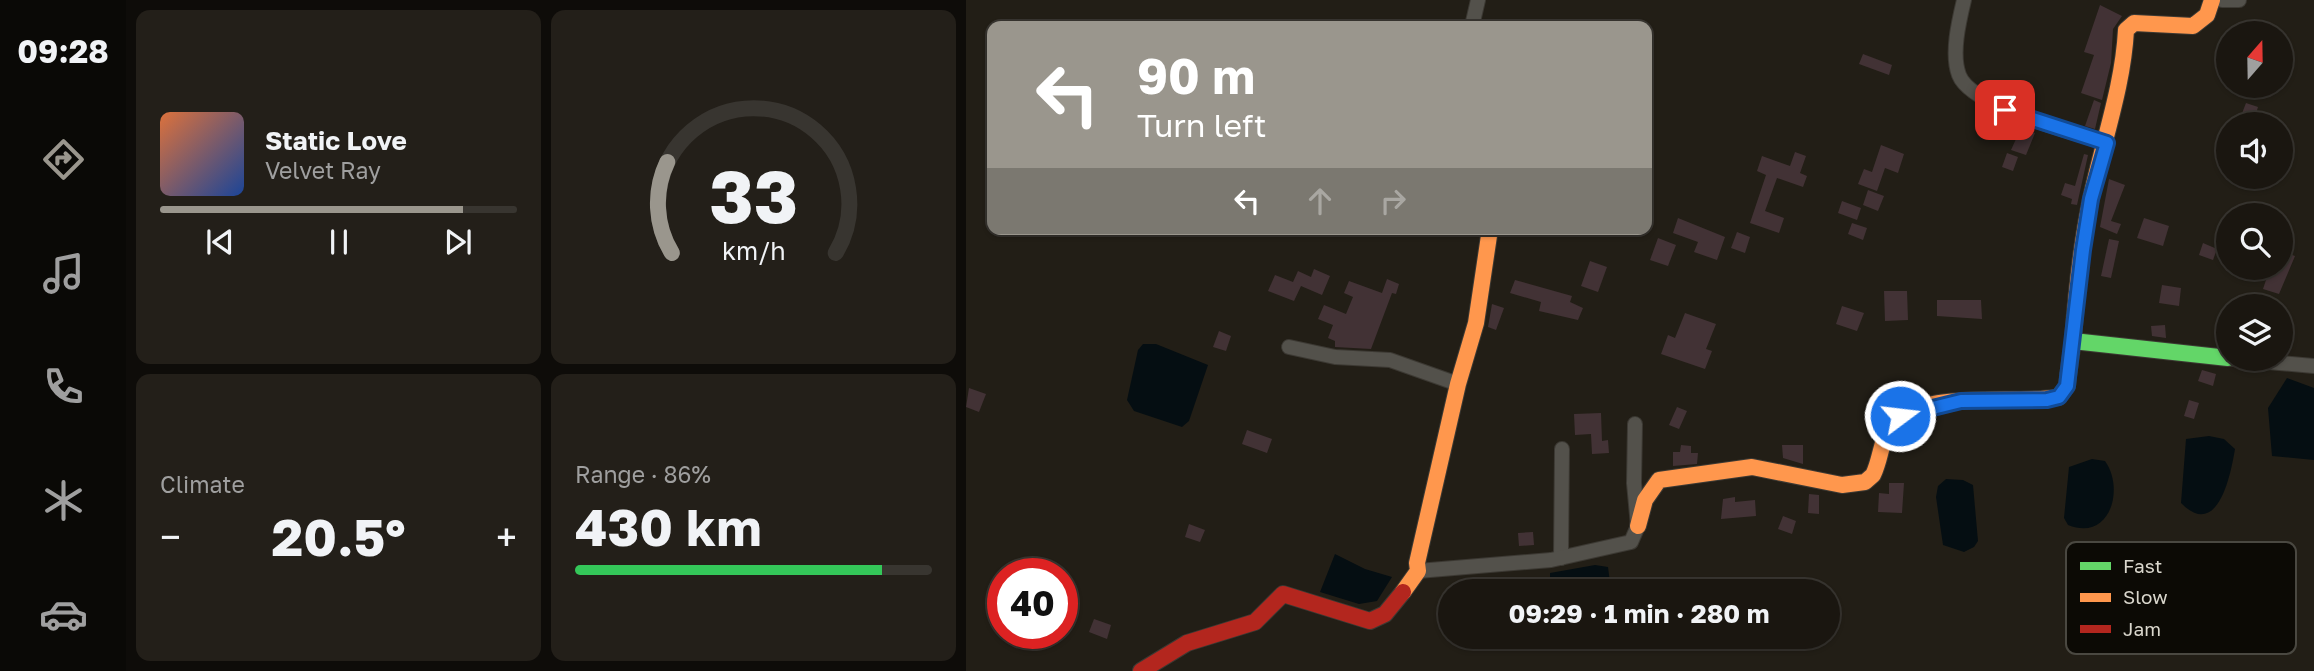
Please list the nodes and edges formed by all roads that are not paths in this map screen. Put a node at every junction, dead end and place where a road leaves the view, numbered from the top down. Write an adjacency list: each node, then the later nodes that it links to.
1 (1478, 0): 6 (street)
2 (1964, 0): 7 (street)
3 (2212, 0): 7 (street)
4 (2222, 0): 5 (street)
5 (2239, 0)
6 (1473, 21)
7 (2107, 143): 9 (street)
8 (1489, 235): 14 (street)
9 (2073, 341): 11 (street); 17 (street)
10 (1289, 347): 14 (street)
11 (2216, 357)
12 (2293, 364): 13 (street)
13 (2314, 366)
14 (1458, 384): 19 (street)
15 (1635, 425): 17 (street)
16 (1562, 449): 18 (street)
17 (1638, 526): 18 (street)
18 (1561, 558): 19 (street)
19 (1418, 571): 20 (street)
20 (1141, 671)

